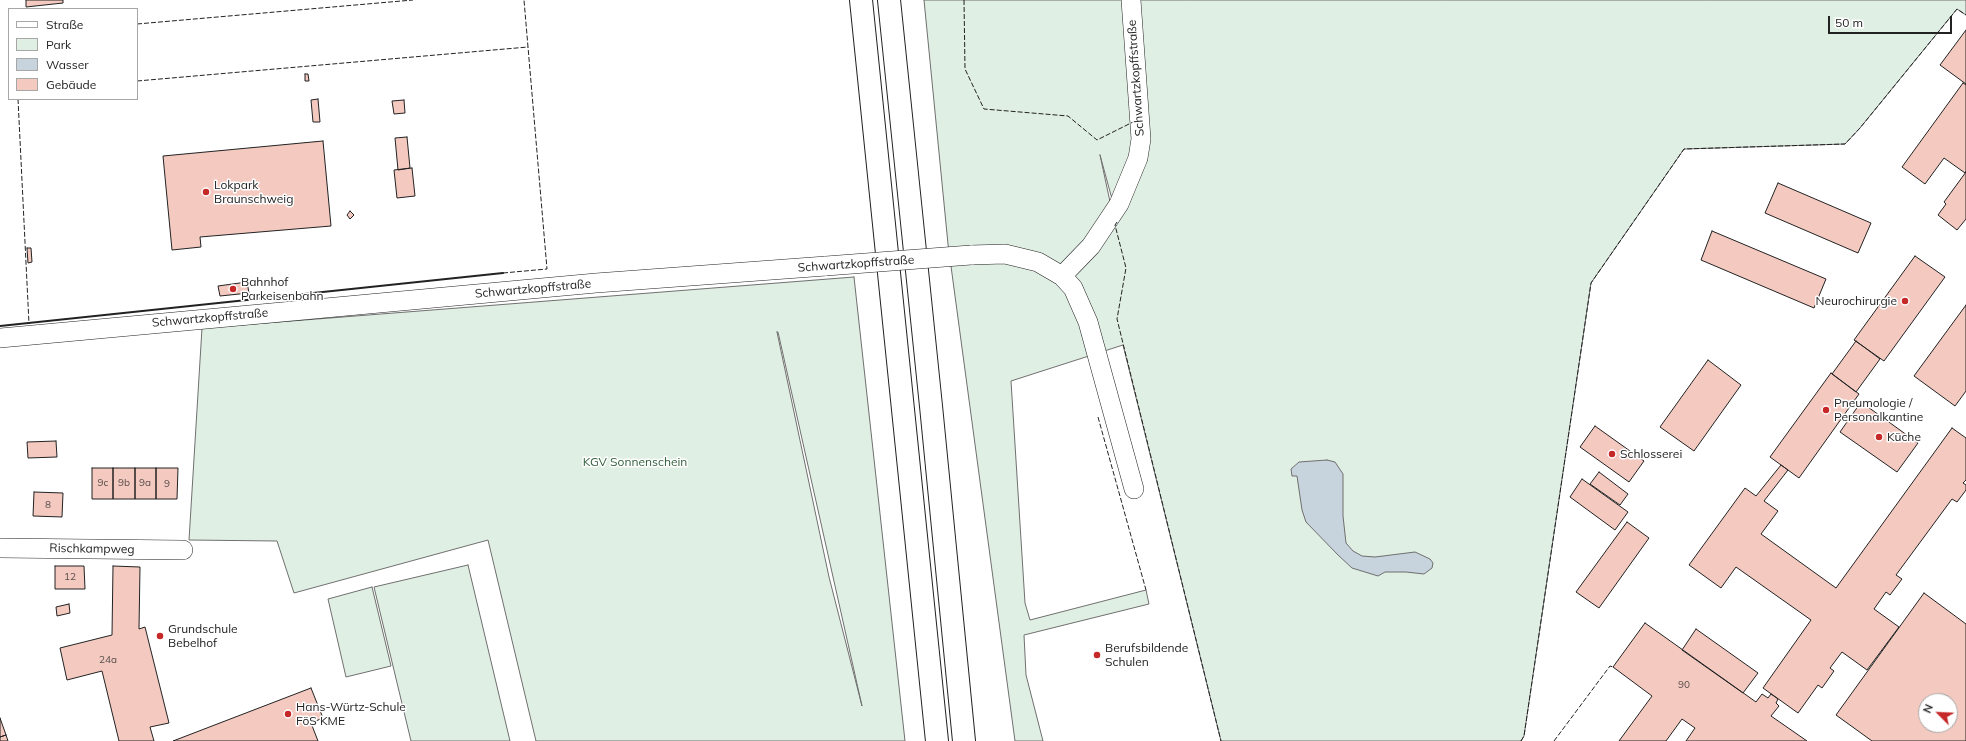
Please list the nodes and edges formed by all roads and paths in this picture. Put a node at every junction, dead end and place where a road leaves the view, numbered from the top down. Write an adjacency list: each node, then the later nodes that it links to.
1 (861, 0): 10 (highway)
2 (889, 0): 9 (highway)
3 (1131, 0): 4 (street, Schwartzkopffstraße)
4 (1062, 276): 5 (street, Schwartzkopffstraße, bridge); 6 (street, Schwartzkopffstraße)
5 (0, 338)
6 (1134, 489)
7 (0, 548): 8 (street, Rischkampweg)
8 (183, 550)
9 (964, 737)
10 (936, 741)

